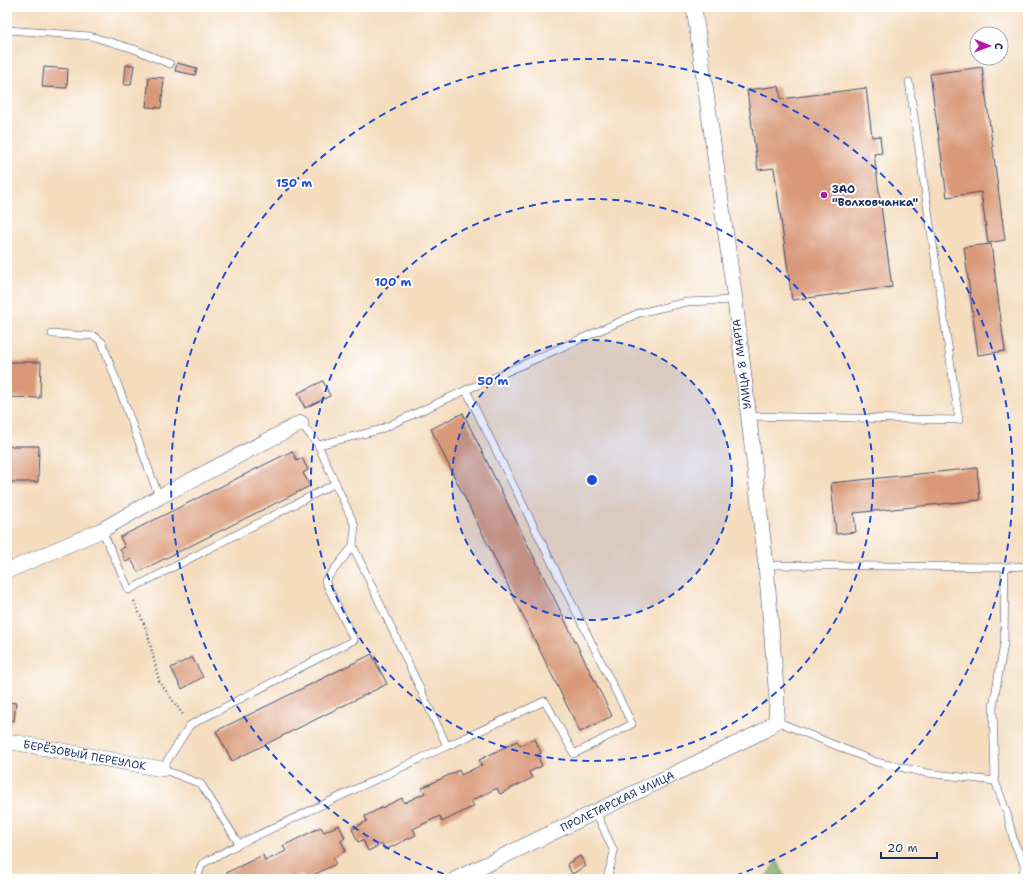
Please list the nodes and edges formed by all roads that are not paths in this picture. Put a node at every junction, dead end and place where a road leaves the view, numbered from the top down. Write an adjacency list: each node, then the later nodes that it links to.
1 (694, 7): 5 (street, УЛИЦА 8 МАРТА)
2 (7, 30): 3 (lane)
3 (170, 64)
4 (909, 82): 8 (lane)
5 (735, 300): 7 (lane); 8 (street, УЛИЦА 8 МАРТА)
6 (52, 334): 12 (lane)
7 (466, 390): 10 (lane); 21 (lane)
8 (748, 416): 15 (street, УЛИЦА 8 МАРТА)
9 (301, 423): 10 (lane); 12 (street)
10 (318, 445): 11 (lane)
11 (336, 483): 13 (lane); 14 (lane)
12 (159, 497): 13 (street)
13 (102, 530): 18 (street)
14 (354, 546): 21 (lane); 22 (lane)
15 (766, 565): 17 (lane); 19 (street, УЛИЦА 8 МАРТА)
16 (1028, 566): 17 (lane)
17 (1005, 567): 23 (lane)
18 (7, 571)
19 (776, 722): 23 (lane); 24 (street, ПРОЛЕТАРСКАЯ УЛИЦА)
20 (7, 741): 22 (street, БЕРЁЗОВЫЙ ПЕРЕУЛОК)
21 (447, 746): 25 (lane)
22 (162, 768): 25 (lane)
23 (995, 781): 29 (lane)
24 (596, 812): 27 (street, ПРОЛЕТАРСКАЯ УЛИЦА); 28 (lane)
25 (239, 844): 26 (lane)
26 (197, 879)
27 (456, 879)
28 (607, 879)
29 (1023, 879)

